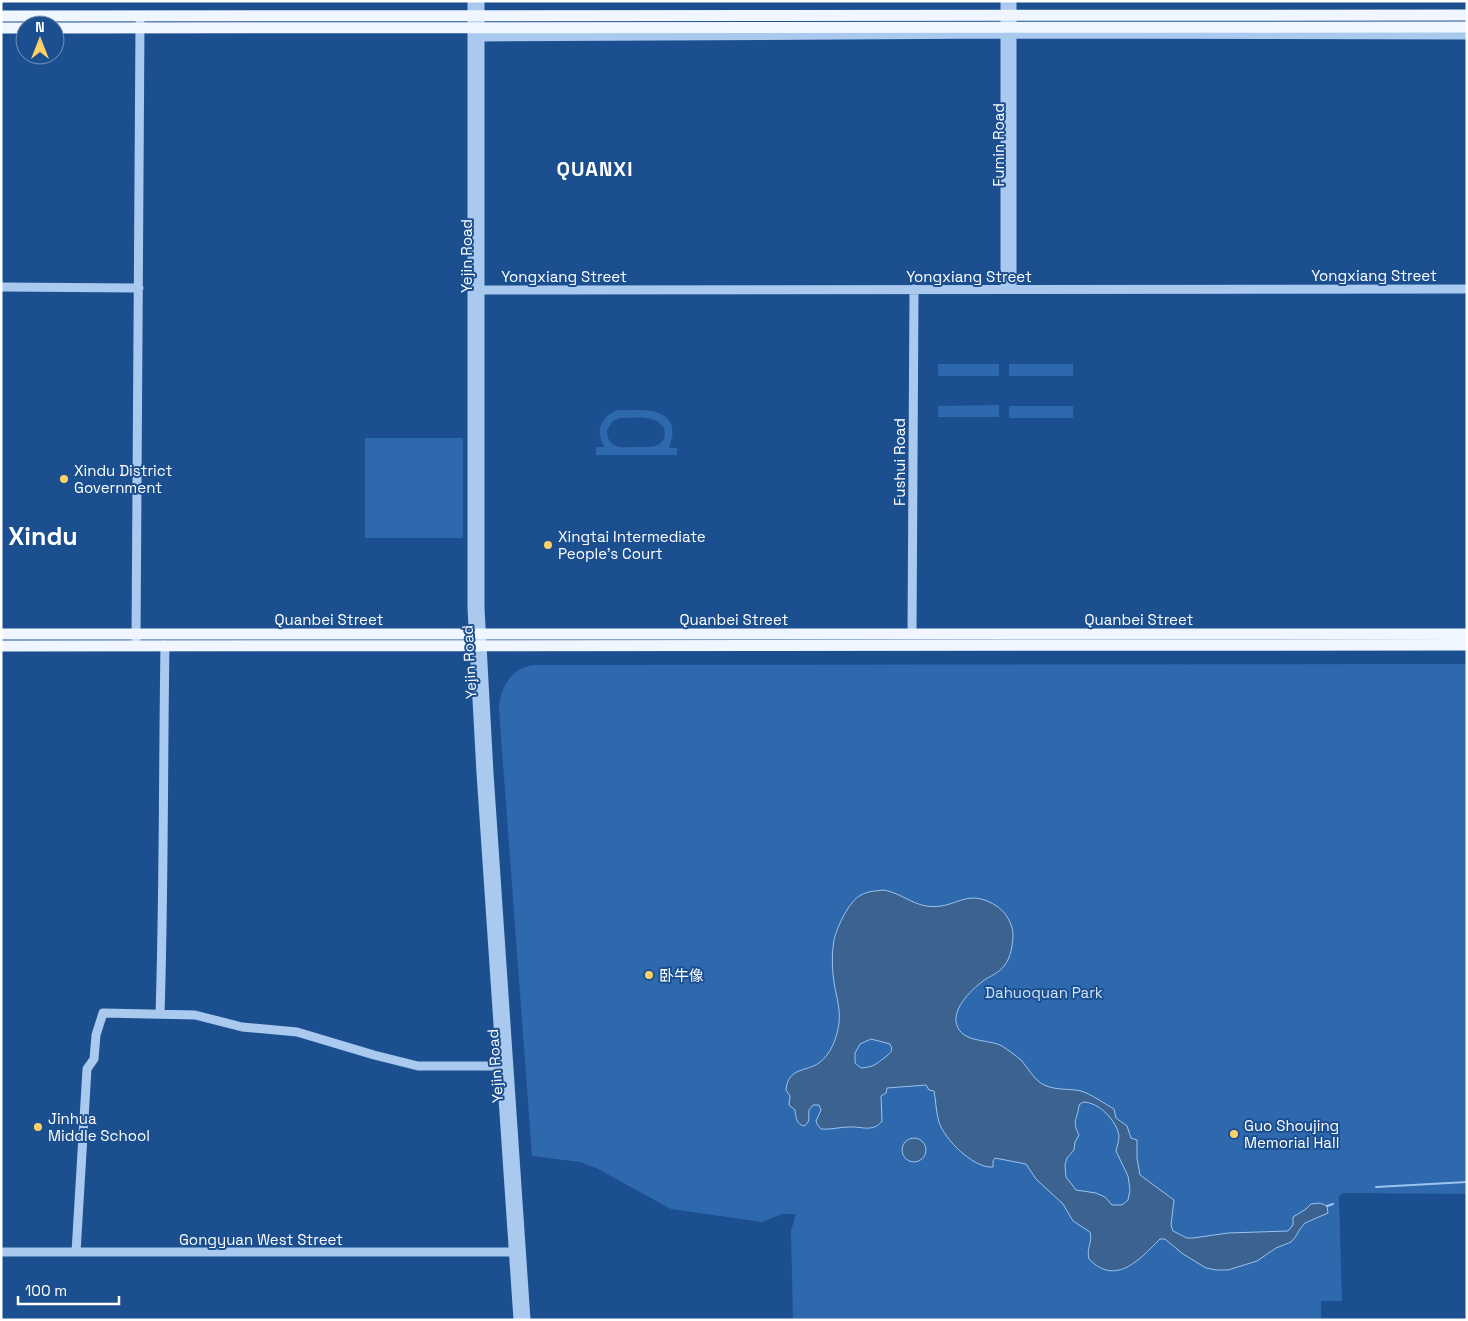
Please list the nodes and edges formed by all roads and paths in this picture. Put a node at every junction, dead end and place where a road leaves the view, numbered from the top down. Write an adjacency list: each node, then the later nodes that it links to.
1 (472, 1): 5 (street, Yejin Road)
2 (480, 1): 5 (street, Yejin Road)
3 (1005, 1): 6 (street, Fumin Road)
4 (1012, 1): 6 (street, Fumin Road)
5 (476, 15): 6 (main road); 9 (main road); 15 (street, Yejin Road)
6 (1009, 15): 7 (main road); 16 (street, Fumin Road)
7 (1467, 15)
8 (1, 16): 9 (main road)
9 (140, 16): 14 (street)
10 (1467, 27): 16 (main road)
11 (1, 28): 12 (main road)
12 (15, 28)
13 (65, 28): 14 (main road)
14 (140, 28): 15 (main road); 19 (street)
15 (477, 31): 16 (main road); 23 (street, Yejin Road)
16 (1009, 31): 17 (street); 21 (street, Fumin Road)
17 (1467, 34)
18 (1, 287): 19 (street)
19 (139, 288): 27 (street)
20 (914, 289): 21 (street, Yongxiang Street); 23 (street, Yongxiang Street); 25 (street, Fushui Road)
21 (1009, 289): 22 (street, Yongxiang Street)
22 (1467, 289)
23 (476, 290): 28 (street, Yejin Road)
24 (1, 634): 27 (main road, Quanbei Street)
25 (912, 634): 26 (main road, Quanbei Street); 28 (main road, Quanbei Street)
26 (1467, 634)
27 (136, 640): 28 (main road, Quanbei Street); 29 (main road, Quanbei Street); 31 (main road, Quanbei Street)
28 (478, 640): 29 (main road, Quanbei Street); 30 (main road, Quanbei Street); 33 (street, Yejin Road); 36 (street, Yejin Road)
29 (165, 645): 32 (street)
30 (1467, 645)
31 (1, 646)
32 (160, 1014): 33 (street); 35 (street)
33 (501, 1066): 36 (street, Yejin Road)
34 (1, 1252): 35 (street, Gongyuan West Street)
35 (76, 1252): 36 (street, Gongyuan West Street)
36 (517, 1252): 37 (street, Yejin Road); 38 (street, Yejin Road)
37 (518, 1320)
38 (526, 1320)

